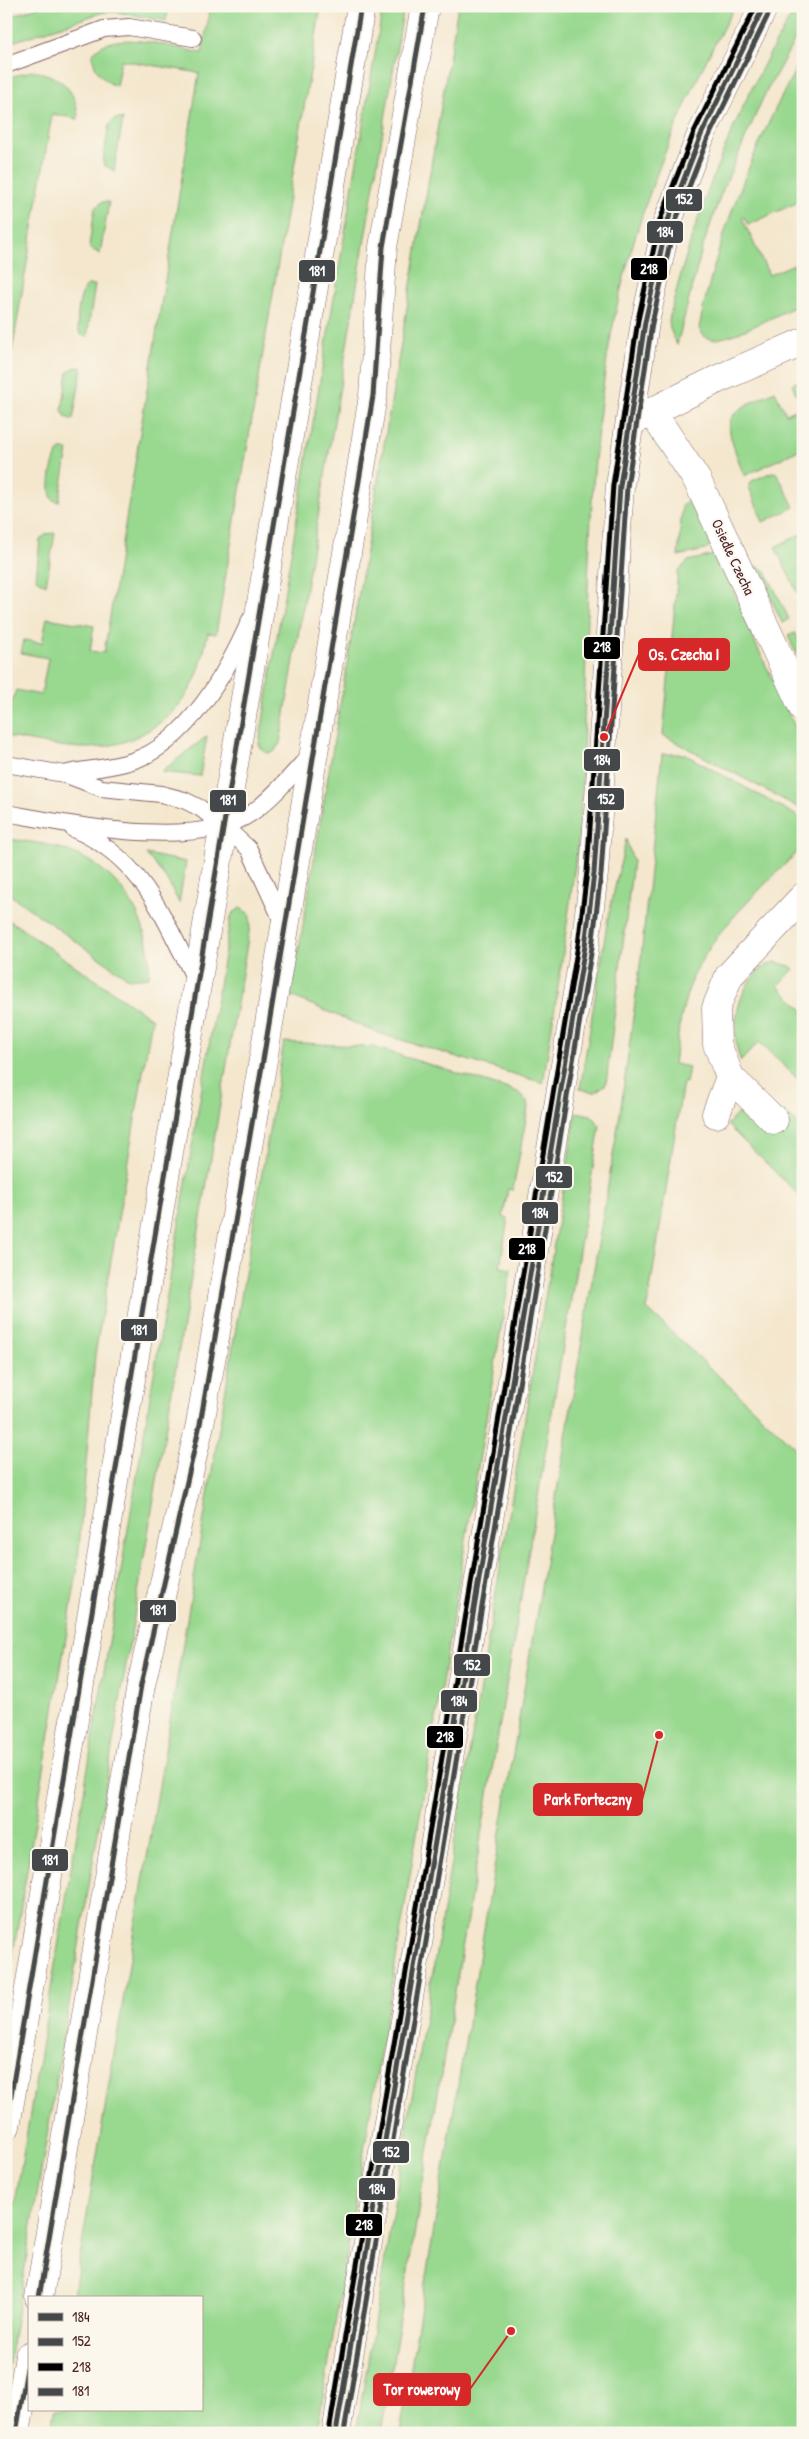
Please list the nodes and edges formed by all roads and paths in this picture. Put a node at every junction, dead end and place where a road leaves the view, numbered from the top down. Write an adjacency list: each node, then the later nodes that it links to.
1 (361, 6): 8 (street)
2 (764, 6): 7 (street)
3 (425, 7): 10 (street)
4 (193, 38): 5 (lane)
5 (6, 65)
6 (803, 342): 7 (street)
7 (641, 417): 9 (street, Osiedle Czecha); 26 (street)
8 (262, 593): 12 (lane); 15 (street)
9 (803, 708)
10 (313, 752): 15 (lane); 17 (street)
11 (6, 764): 12 (lane)
12 (64, 774): 15 (lane)
13 (6, 813): 14 (lane)
14 (53, 821): 15 (lane); 18 (lane)
15 (224, 826): 17 (lane); 18 (street)
16 (803, 897): 19 (street)
17 (285, 926): 23 (street)
18 (197, 983): 22 (street)
19 (730, 1078): 20 (street); 21 (street)
20 (716, 1114)
21 (774, 1120)
22 (6, 2126)
23 (39, 2296)
24 (28, 2362): 25 (street)
25 (16, 2433)
26 (336, 2433)

